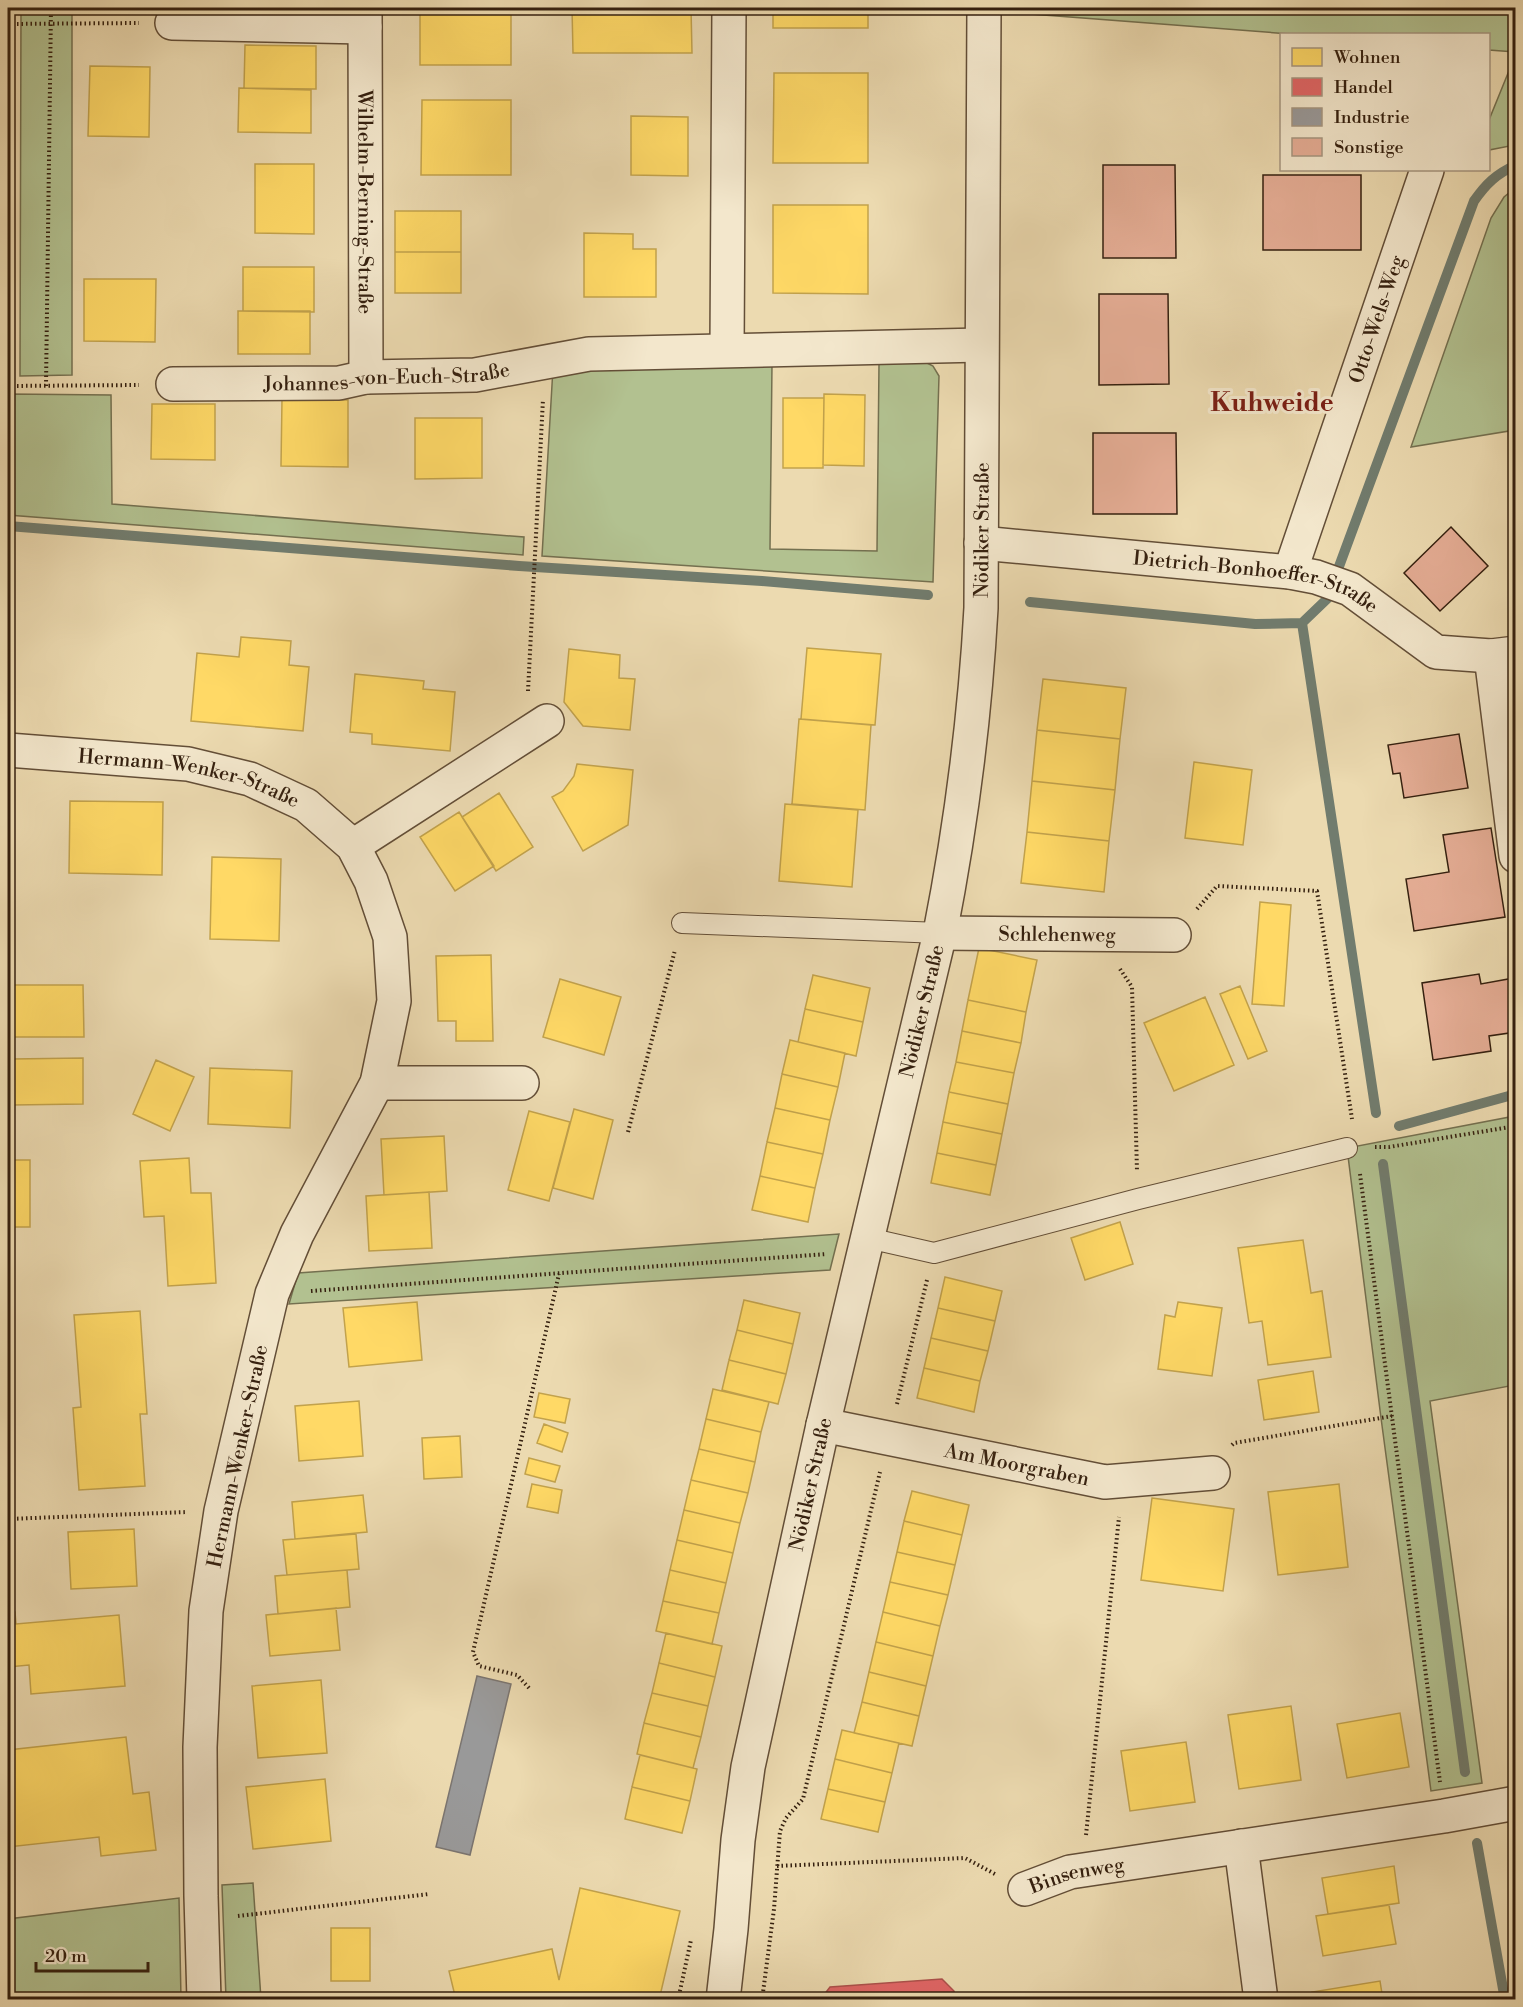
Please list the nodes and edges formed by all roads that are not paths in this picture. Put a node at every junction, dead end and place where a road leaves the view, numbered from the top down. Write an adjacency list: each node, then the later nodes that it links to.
1 (729, 8): 7 (street)
2 (984, 8): 6 (street, Nödiker Straße)
3 (365, 17): 4 (street, Wilhelm-Berning-Straße); 8 (street, Wilhelm-Berning-Straße)
4 (172, 23)
5 (1427, 171): 11 (street, Otto-Wels-Weg)
6 (981, 345): 7 (street, Johannes-von-Euch-Straße); 10 (street, Nödiker Straße)
7 (727, 350): 8 (street, Johannes-von-Euch-Straße)
8 (366, 377): 9 (street, Johannes-von-Euch-Straße)
9 (173, 384)
10 (981, 543): 11 (street, Dietrich-Bonhoeffer-Straße); 18 (street, Nödiker Straße)
11 (1303, 574): 12 (street, Dietrich-Bonhoeffer-Straße)
12 (1503, 654): 16 (street)
13 (536, 728): 15 (street)
14 (8, 750): 15 (street, Hermann-Wenker-Straße)
15 (353, 846): 20 (street, Hermann-Wenker-Straße)
16 (1515, 856)
17 (682, 923): 18 (lane)
18 (940, 933): 19 (street, Schlehenweg); 23 (street, Nödiker Straße)
19 (1174, 935)
20 (377, 1083): 21 (street); 29 (street, Hermann-Wenker-Straße)
21 (522, 1083)
22 (1352, 1147): 23 (lane)
23 (868, 1238): 24 (street, Nödiker Straße)
24 (824, 1425): 25 (street, Am Moorgraben); 30 (street, Nödiker Straße)
25 (1213, 1473)
26 (1515, 1803): 27 (street, Binsenweg)
27 (1241, 1846): 28 (street, Binsenweg); 31 (street)
28 (1025, 1889)
29 (204, 2000)
30 (723, 2000)
31 (1260, 2000)

